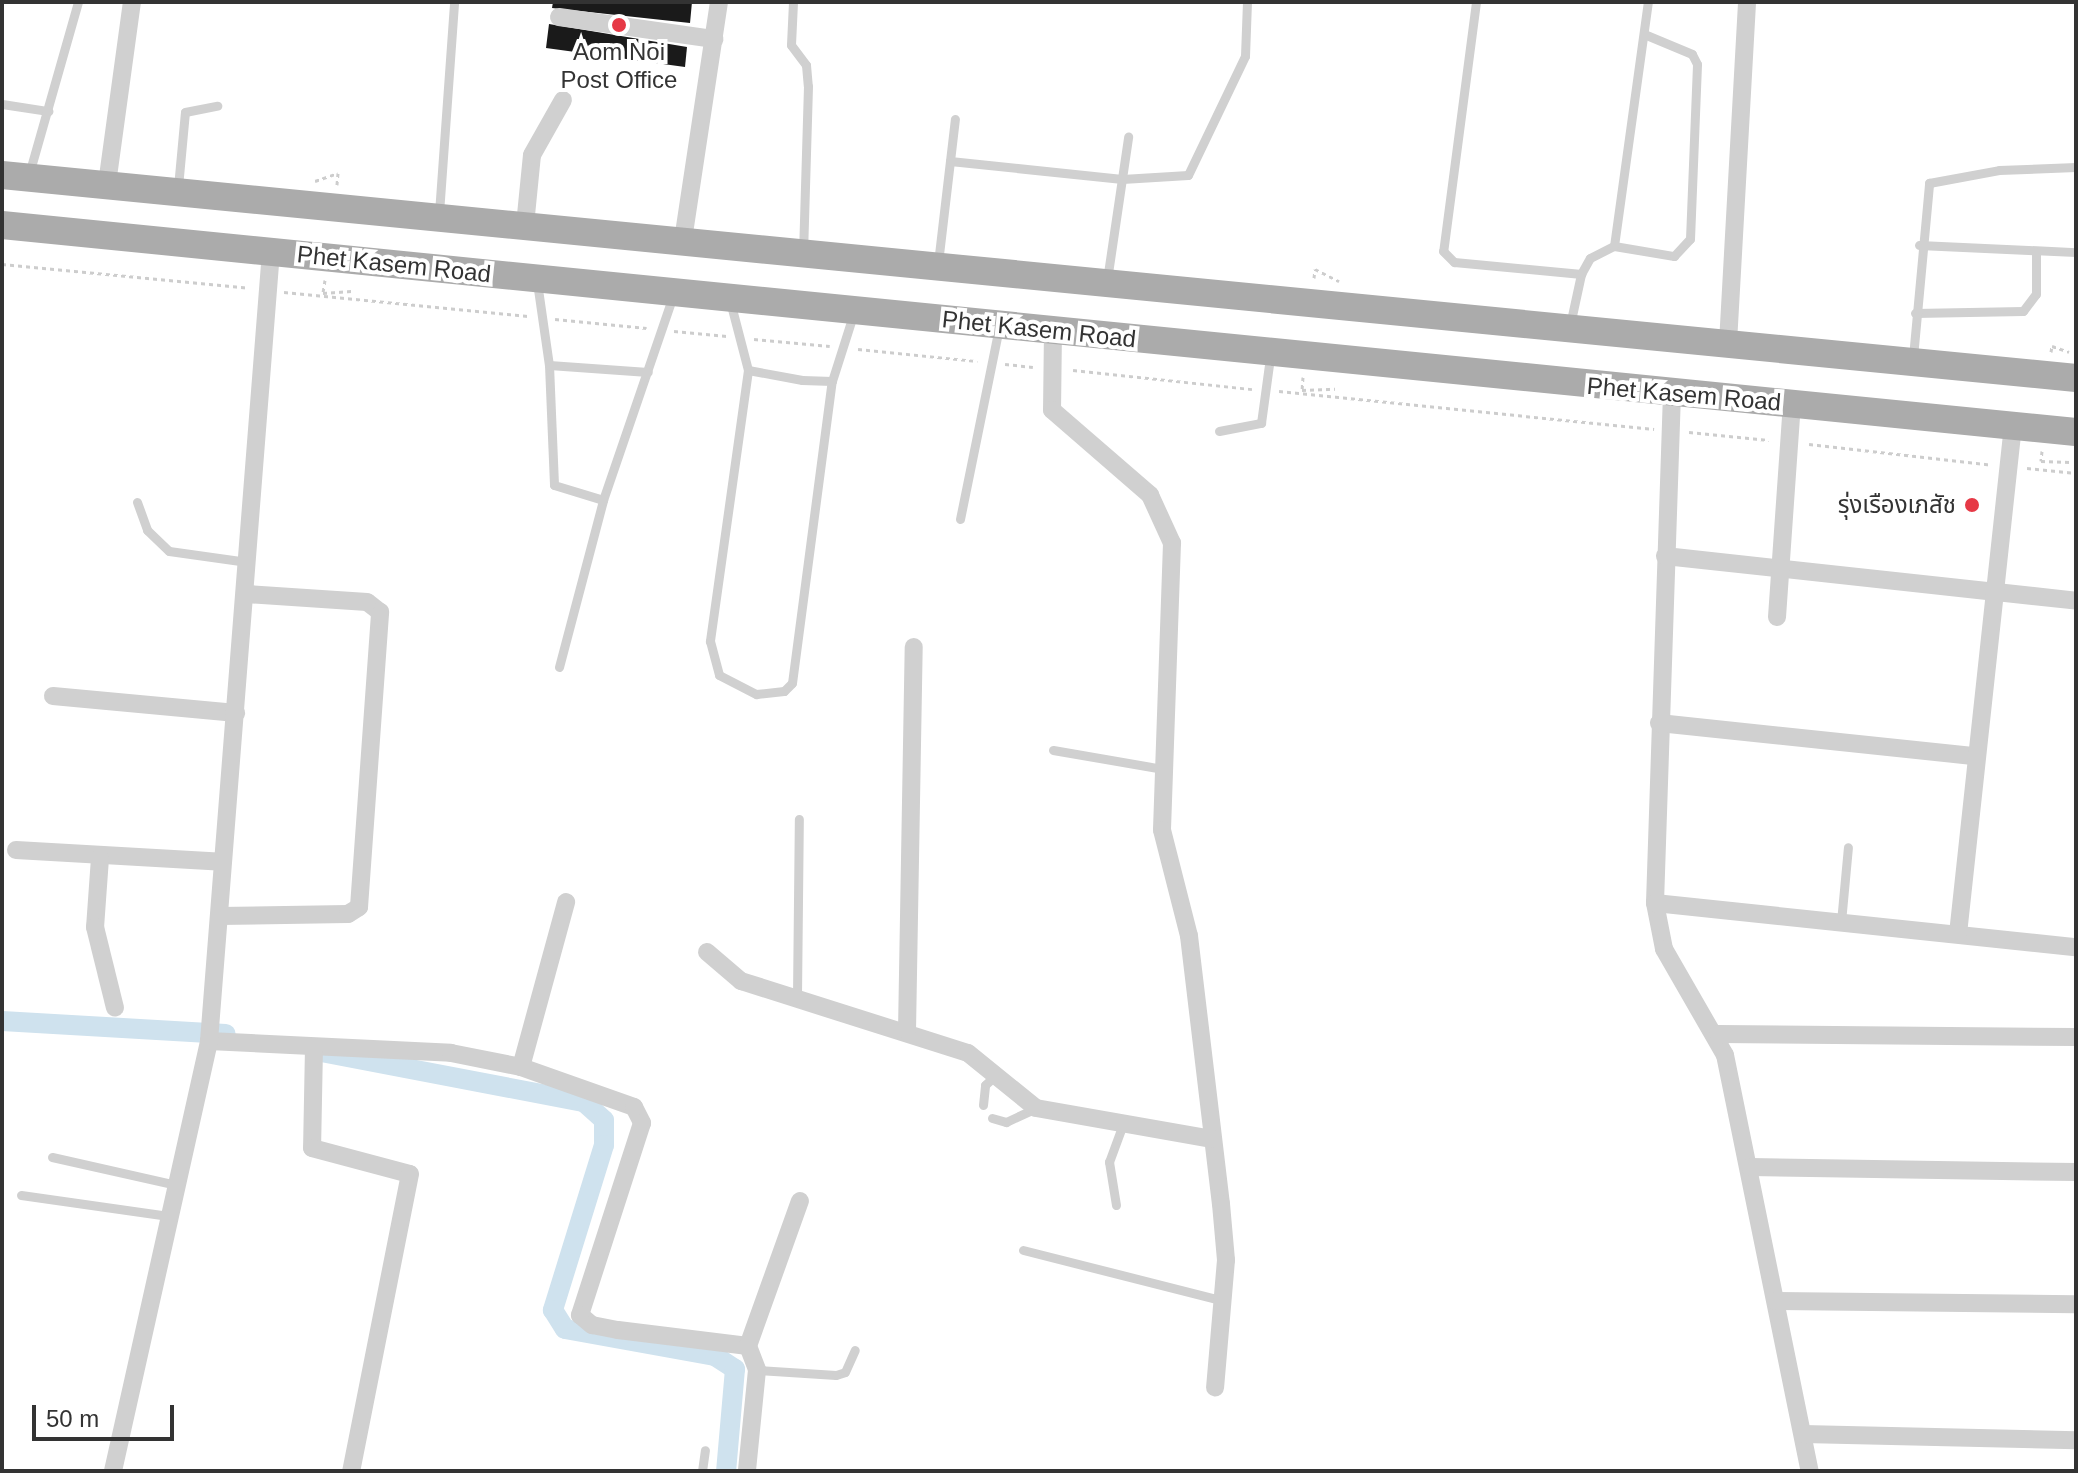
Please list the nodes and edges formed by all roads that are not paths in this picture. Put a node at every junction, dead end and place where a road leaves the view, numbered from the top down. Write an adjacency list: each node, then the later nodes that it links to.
1 (78, 2): 16 (lane)
2 (132, 2): 23 (street)
3 (454, 2): 25 (lane)
4 (719, 2): 12 (street)
5 (793, 2): 31 (lane)
6 (1247, 2): 22 (lane)
7 (1476, 2): 36 (lane)
8 (1648, 2): 11 (lane)
9 (1747, 2): 46 (street)
10 (559, 17): 12 (street)
11 (1644, 34): 30 (lane); 30 (lane)
12 (714, 39): 28 (street)
13 (563, 100): 27 (street)
14 (2, 104): 16 (lane)
15 (217, 106): 24 (lane)
16 (48, 111): 21 (lane)
17 (955, 119): 19 (lane)
18 (1128, 137): 22 (lane)
19 (950, 161): 22 (lane); 35 (lane)
20 (2076, 167): 29 (lane)
21 (15, 176): 23 (main road)
22 (1122, 179): 38 (lane)
23 (107, 184): 24 (main road)
24 (178, 190): 25 (main road)
25 (439, 217): 27 (main road)
26 (2, 225): 32 (main road, Phet Kasem Road)
27 (525, 225): 28 (main road)
28 (683, 240): 31 (main road)
29 (1919, 245): 33 (lane); 42 (lane)
30 (1614, 246): 36 (lane)
31 (803, 250): 35 (main road)
32 (271, 252): 37 (main road, Phet Kasem Road); 63 (street)
33 (2036, 252): 34 (lane); 42 (lane)
34 (2076, 252)
35 (938, 263): 38 (main road)
36 (1581, 274): 44 (lane)
37 (536, 278): 39 (main road, Phet Kasem Road); 49 (lane)
38 (1107, 280): 44 (main road)
39 (674, 292): 40 (main road, Phet Kasem Road); 51 (lane)
40 (730, 297): 41 (main road, Phet Kasem Road); 50 (lane)
41 (855, 312): 43 (main road, Phet Kasem Road); 53 (lane)
42 (1915, 313): 48 (lane)
43 (1000, 325): 45 (main road, Phet Kasem Road); 61 (lane)
44 (1570, 328): 46 (main road)
45 (1053, 330): 47 (main road, Phet Kasem Road); 76 (street)
46 (1728, 343): 48 (main road)
47 (1271, 353): 54 (main road, Phet Kasem Road); 57 (lane)
48 (1912, 360): 52 (main road)
49 (549, 365): 51 (lane); 59 (lane)
50 (748, 370): 53 (lane); 53 (lane)
51 (648, 372): 59 (lane)
52 (2076, 378)
53 (832, 381)
54 (1672, 393): 55 (main road, Phet Kasem Road); 62 (street)
55 (1792, 404): 56 (main road, Phet Kasem Road); 64 (street)
56 (2013, 425): 58 (main road, Phet Kasem Road); 65 (street)
57 (1219, 431)
58 (2076, 432)
59 (603, 500): 70 (lane)
60 (137, 502): 63 (lane)
61 (960, 519)
62 (1665, 556): 64 (street); 73 (street)
63 (247, 562): 66 (street)
64 (1780, 567): 65 (street); 68 (street)
65 (1994, 592): 67 (street); 75 (street)
66 (245, 594): 72 (street); 84 (street)
67 (2076, 601)
68 (1777, 617)
69 (914, 647): 91 (street)
70 (559, 667)
71 (53, 696): 72 (street)
72 (236, 713): 81 (street)
73 (1659, 723): 75 (street); 83 (street)
74 (1053, 750): 76 (lane)
75 (1975, 756): 86 (street)
76 (1163, 769): 102 (street)
77 (799, 819): 89 (lane)
78 (1848, 847): 85 (lane)
79 (16, 850): 80 (street)
80 (100, 858): 81 (street); 90 (street)
81 (222, 862): 84 (street)
82 (566, 902): 96 (street)
83 (1655, 903): 85 (street); 92 (street)
84 (219, 916): 93 (street)
85 (1841, 922): 86 (street)
86 (1958, 934): 87 (street)
87 (2076, 947)
88 (707, 952): 89 (street)
89 (797, 996): 91 (street)
90 (115, 1008)
91 (907, 1031): 97 (street)
92 (1718, 1034): 94 (street); 104 (street)
93 (209, 1035): 95 (street); 106 (street)
94 (2076, 1037)
95 (314, 1047): 96 (street); 123 (street)
96 (521, 1067): 115 (street)
97 (998, 1073): 98 (lane); 99 (street)
98 (983, 1105)
99 (1036, 1108): 100 (lane); 101 (street)
100 (992, 1118)
101 (1124, 1121): 102 (street); 109 (lane)
102 (1211, 1139): 112 (street)
103 (52, 1157): 106 (lane)
104 (1750, 1167): 105 (street); 113 (street)
105 (2076, 1172)
106 (176, 1185): 110 (street)
107 (21, 1195): 110 (lane)
108 (800, 1201): 115 (street)
109 (1116, 1205)
110 (169, 1216): 122 (street)
111 (1023, 1250): 112 (lane)
112 (1224, 1301): 118 (street)
113 (1776, 1301): 114 (street); 119 (street)
114 (2076, 1304)
115 (748, 1346): 117 (street)
116 (855, 1350): 117 (lane)
117 (757, 1370): 125 (street)
118 (1215, 1388)
119 (1803, 1434): 120 (street); 126 (street)
120 (2076, 1440)
121 (705, 1450): 124 (lane)
122 (113, 1471)
123 (351, 1471)
124 (702, 1471)
125 (747, 1471)
126 (1810, 1471)

